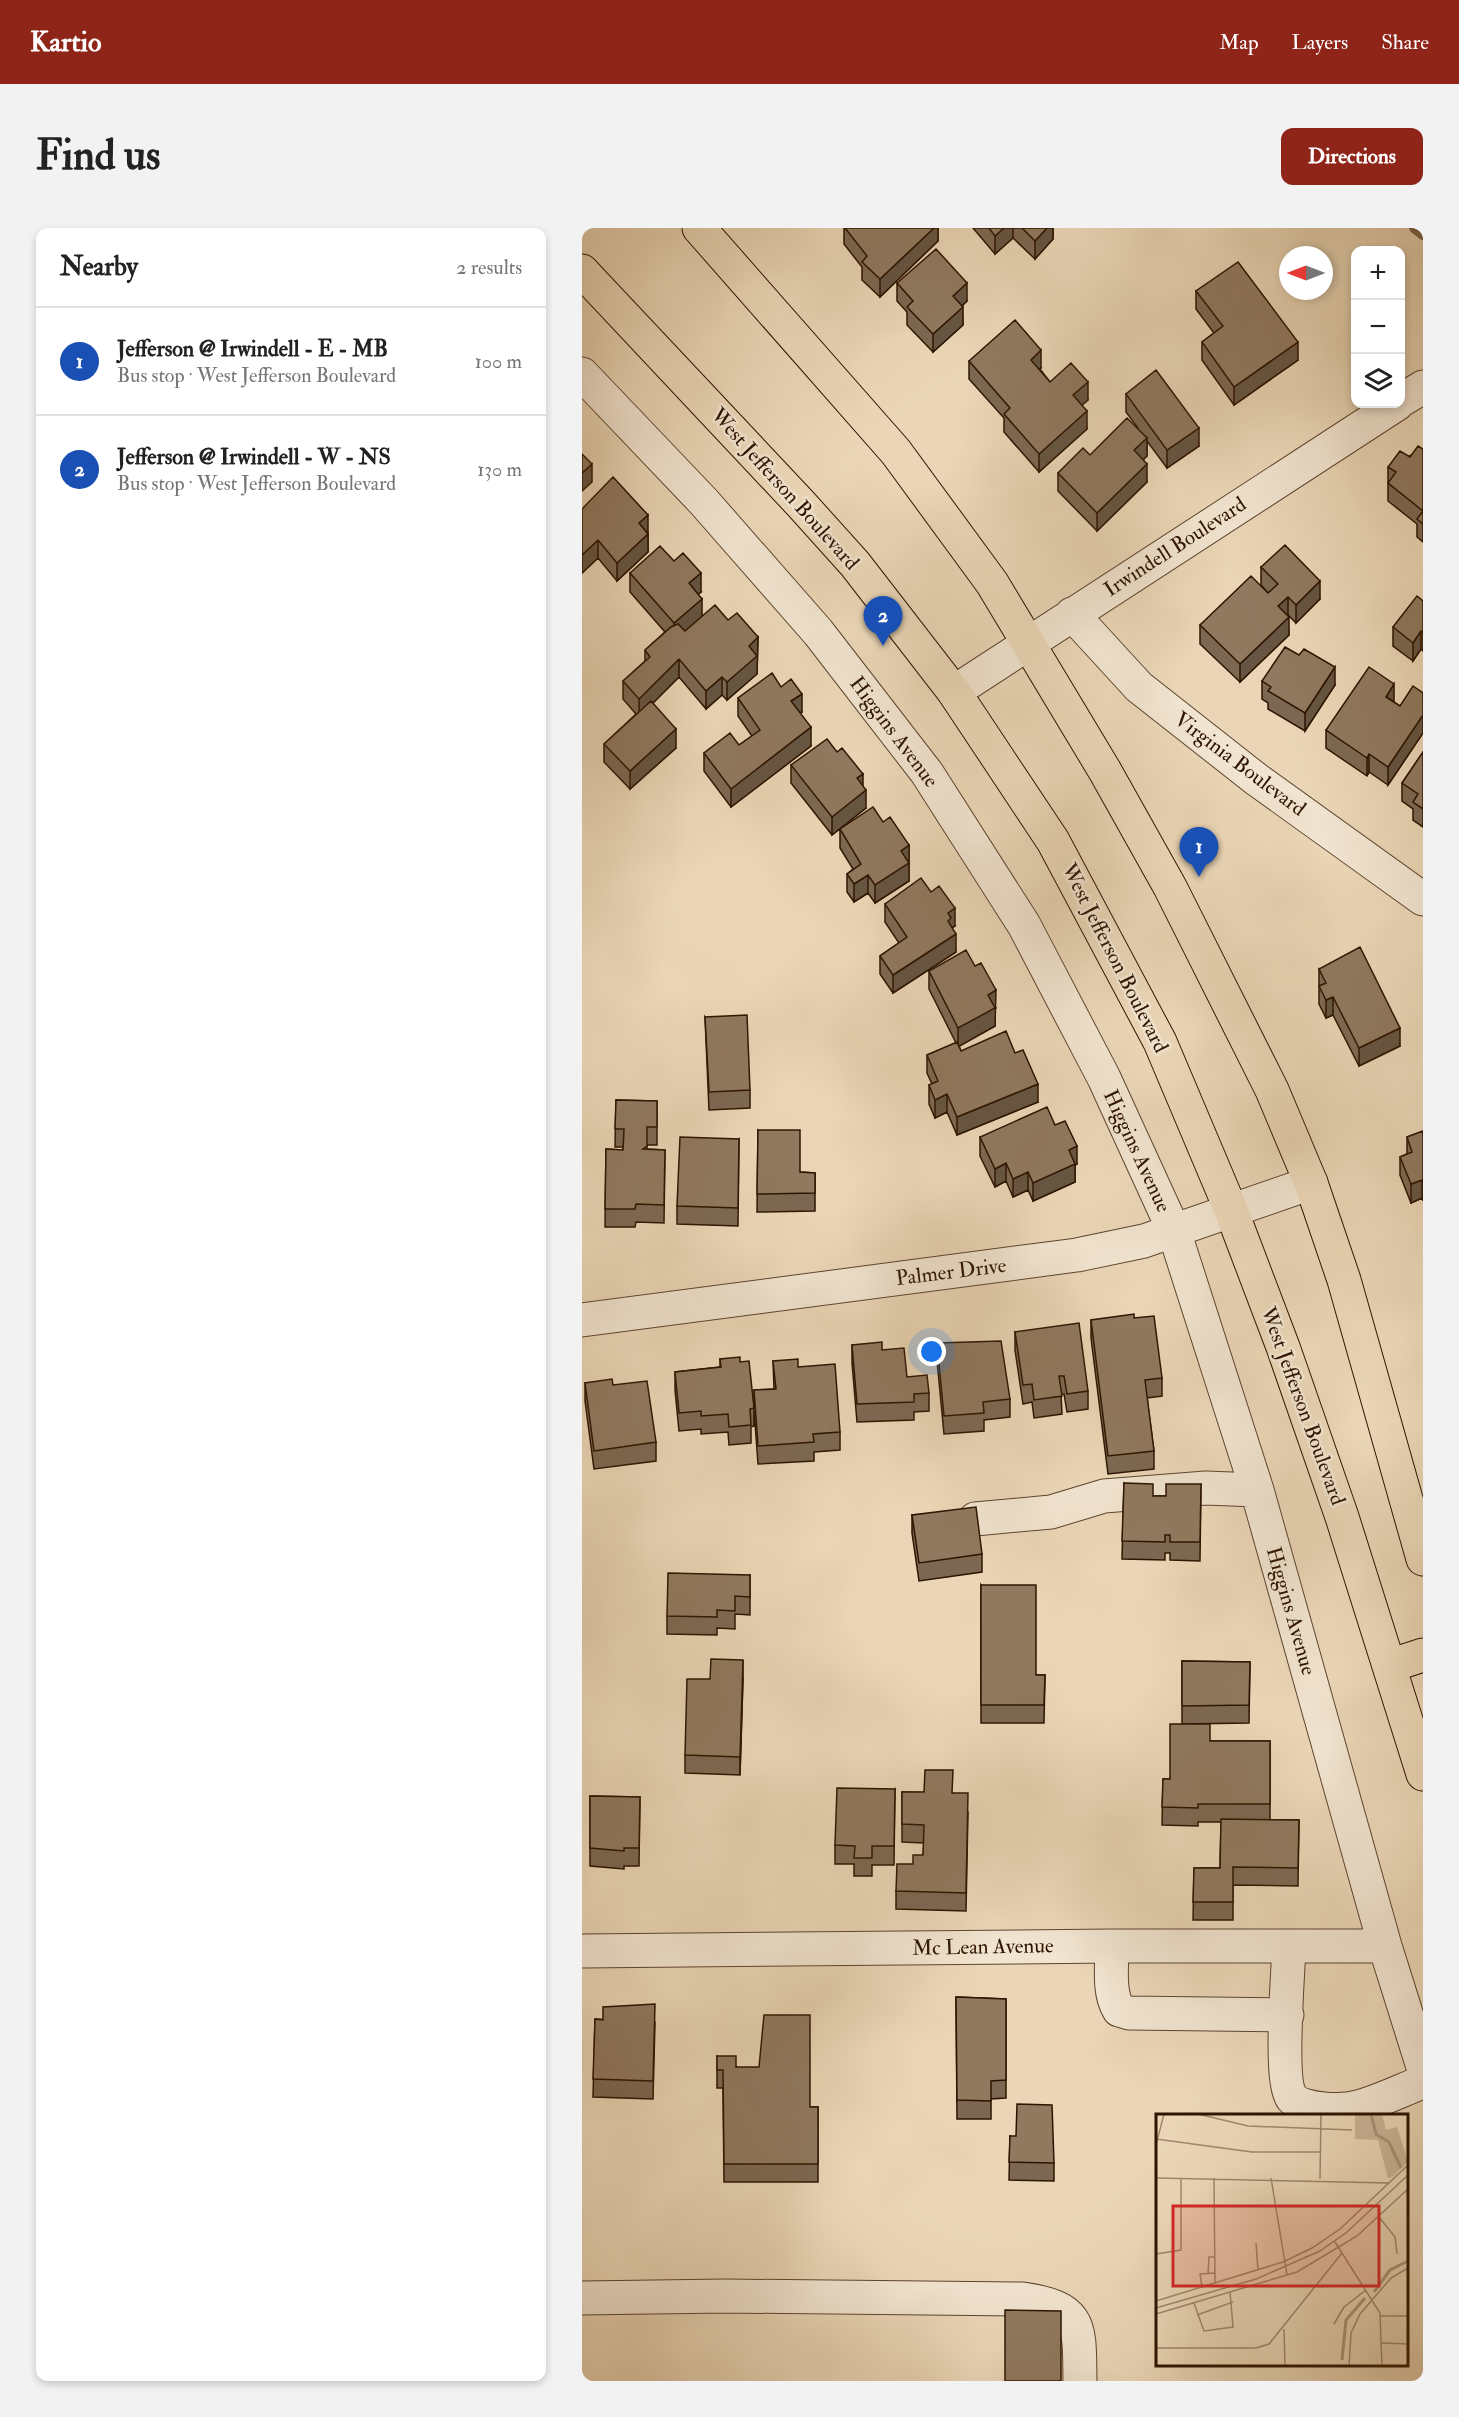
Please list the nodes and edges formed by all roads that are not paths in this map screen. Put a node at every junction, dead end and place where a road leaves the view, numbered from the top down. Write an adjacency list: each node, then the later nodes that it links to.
1 (700, 228): 8 (main road)
2 (582, 271): 9 (main road, West Jefferson Boulevard)
3 (582, 374): 13 (street, Higgins Avenue)
4 (1423, 387): 5 (street, Irwindell Boulevard)
5 (1405, 398)
6 (1390, 408): 7 (street, Irwindell Boulevard)
7 (1072, 614): 8 (street, Irwindell Boulevard); 10 (street, Virginia Boulevard)
8 (1029, 641): 9 (street, Irwindell Boulevard); 11 (main road)
9 (954, 692): 12 (main road, West Jefferson Boulevard)
10 (1423, 899)
11 (1311, 1183): 12 (street, Palmer Drive); 17 (main road)
12 (1231, 1210): 13 (street, Palmer Drive); 19 (main road, West Jefferson Boulevard)
13 (1174, 1231): 14 (street, Palmer Drive); 15 (street, Higgins Avenue)
14 (582, 1320)
15 (1257, 1490): 16 (street); 22 (street, Higgins Avenue)
16 (975, 1519)
17 (1423, 1560)
18 (1423, 1655): 19 (main road)
19 (1389, 1666): 20 (main road, West Jefferson Boulevard)
20 (1423, 1774)
21 (1113, 1946): 23 (street, Mc Lean Avenue); 24 (street, Mc Lean Avenue); 25 (street)
22 (1385, 1946): 23 (street, Mc Lean Avenue); 26 (street, Higgins Avenue)
23 (1289, 1947): 25 (street)
24 (582, 1951)
25 (1287, 2014): 27 (street)
26 (1423, 2067)
27 (1423, 2082)
28 (582, 2298): 29 (street)
29 (1080, 2381)

